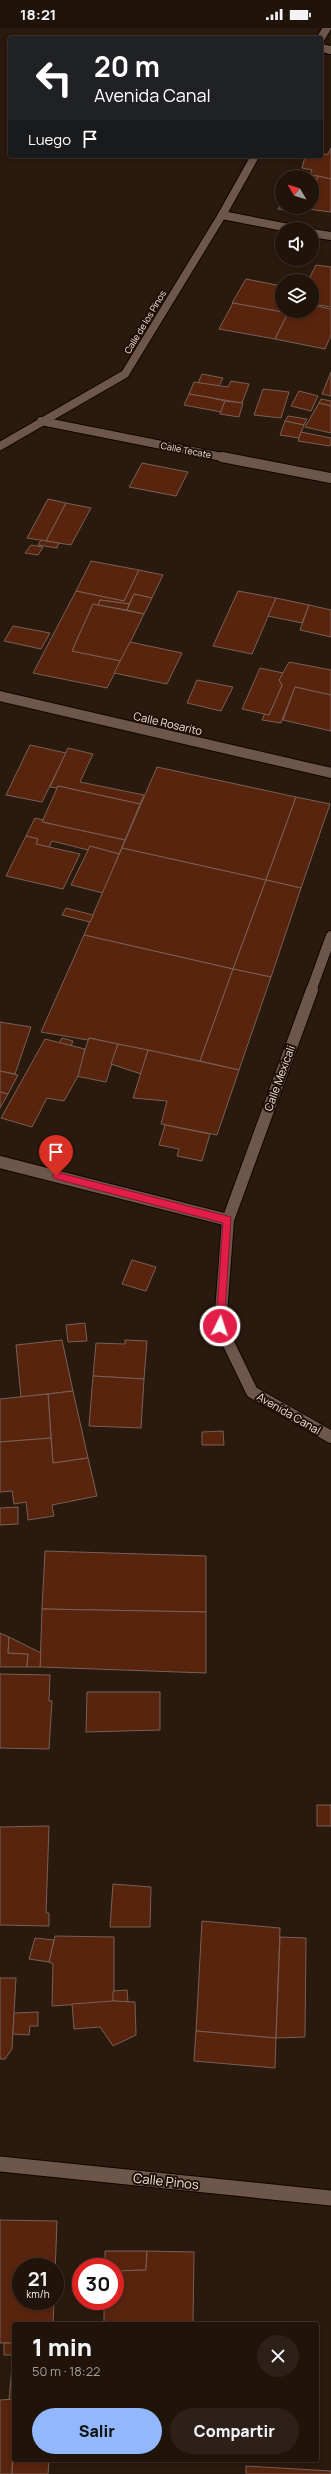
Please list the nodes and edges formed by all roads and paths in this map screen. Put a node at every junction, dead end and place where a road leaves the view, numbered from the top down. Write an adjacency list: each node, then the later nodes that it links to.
1 (254, 158): 2 (street, Calle de los Pinos)
2 (222, 215): 3 (street); 6 (street, Calle de los Pinos)
3 (275, 225)
4 (319, 233): 5 (street)
5 (331, 236)
6 (41, 421): 7 (street, Calle de los Pinos); 8 (street, Calle Tecate)
7 (0, 446)
8 (331, 478)
9 (0, 696): 10 (street, Calle Rosarito)
10 (331, 773)
11 (331, 936): 13 (street, Calle Mexicali)
12 (0, 1162): 13 (street)
13 (228, 1220): 14 (street, Avenida Canal)
14 (331, 1437)
15 (0, 2164): 16 (street, Calle Pinos)
16 (331, 2198)

